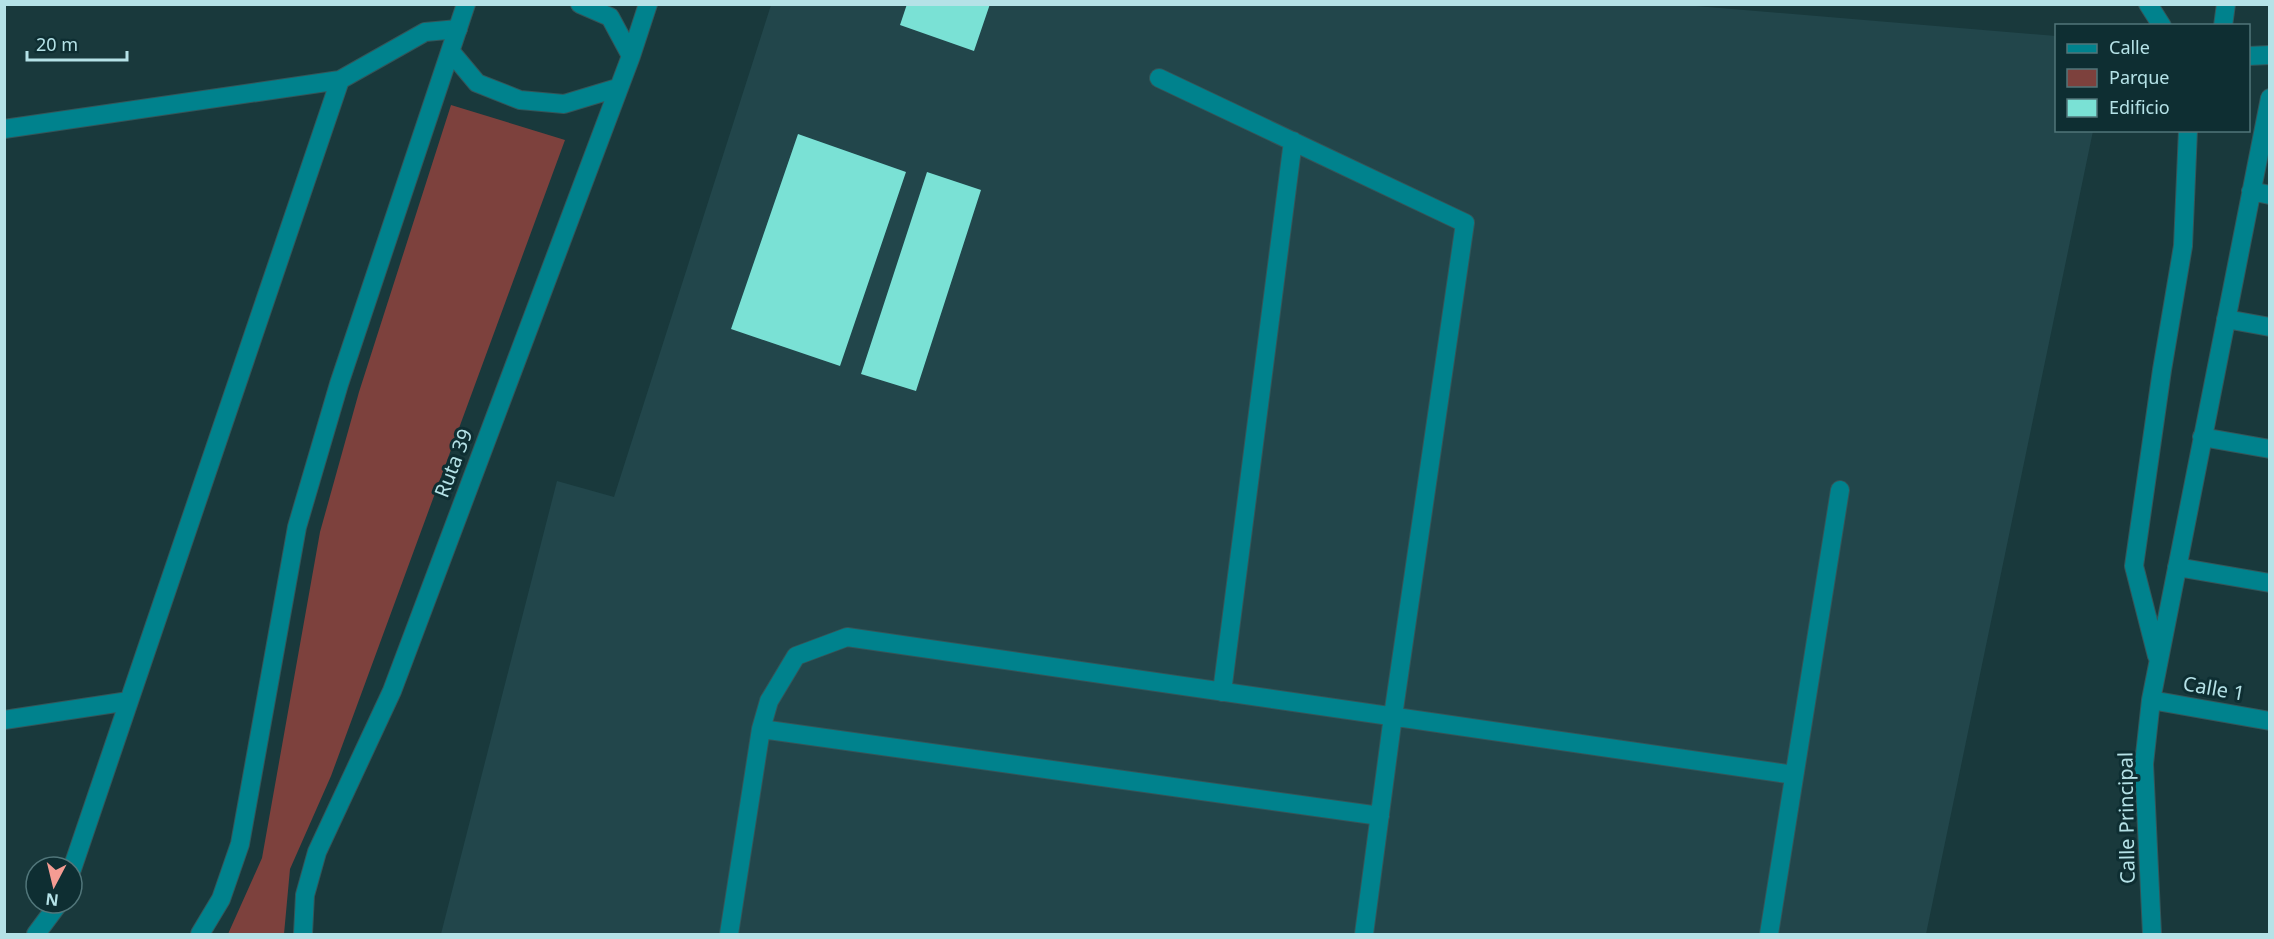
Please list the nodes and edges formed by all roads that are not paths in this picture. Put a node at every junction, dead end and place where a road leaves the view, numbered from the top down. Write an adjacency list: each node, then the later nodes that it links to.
1 (466, 4): 8 (street)
2 (580, 4): 11 (street)
3 (648, 4): 11 (street, Ruta 39)
4 (2148, 4): 6 (street)
5 (2226, 4): 7 (street)
6 (2161, 24)
7 (2223, 24)
8 (458, 28): 9 (street); 14 (street)
9 (451, 52): 15 (street); 42 (street)
10 (2270, 55): 12 (street)
11 (631, 56): 15 (street, Ruta 39)
12 (2250, 56)
13 (1159, 78): 19 (street)
14 (340, 80): 17 (street); 32 (street)
15 (617, 88): 43 (street, Ruta 39)
16 (2270, 98): 20 (street, Calle Principal)
17 (4, 129)
18 (2188, 132): 29 (street)
19 (1293, 141): 30 (street); 33 (street)
20 (2251, 191): 21 (street); 22 (street, Calle Principal)
21 (2270, 195)
22 (2226, 319): 23 (street); 24 (street, Calle Principal)
23 (2270, 327)
24 (2202, 437): 25 (street); 27 (street, Calle Principal)
25 (2270, 449)
26 (1840, 490): 37 (street)
27 (2177, 567): 28 (street); 29 (street, Calle Principal)
28 (2270, 583)
29 (2158, 661): 31 (street, Calle Principal)
30 (1222, 692): 33 (street); 36 (street)
31 (2151, 700): 35 (street, Calle 1); 47 (street, Calle Principal)
32 (129, 701): 34 (street); 39 (street)
33 (1393, 716): 37 (street); 38 (street)
34 (4, 720)
35 (2270, 721)
36 (761, 729): 38 (street); 44 (street)
37 (1794, 775): 46 (street)
38 (1380, 816): 45 (street)
39 (77, 855)
40 (50, 915): 41 (street)
41 (36, 934)
42 (200, 934)
43 (303, 934)
44 (729, 934)
45 (1364, 934)
46 (1769, 934)
47 (2152, 934)

